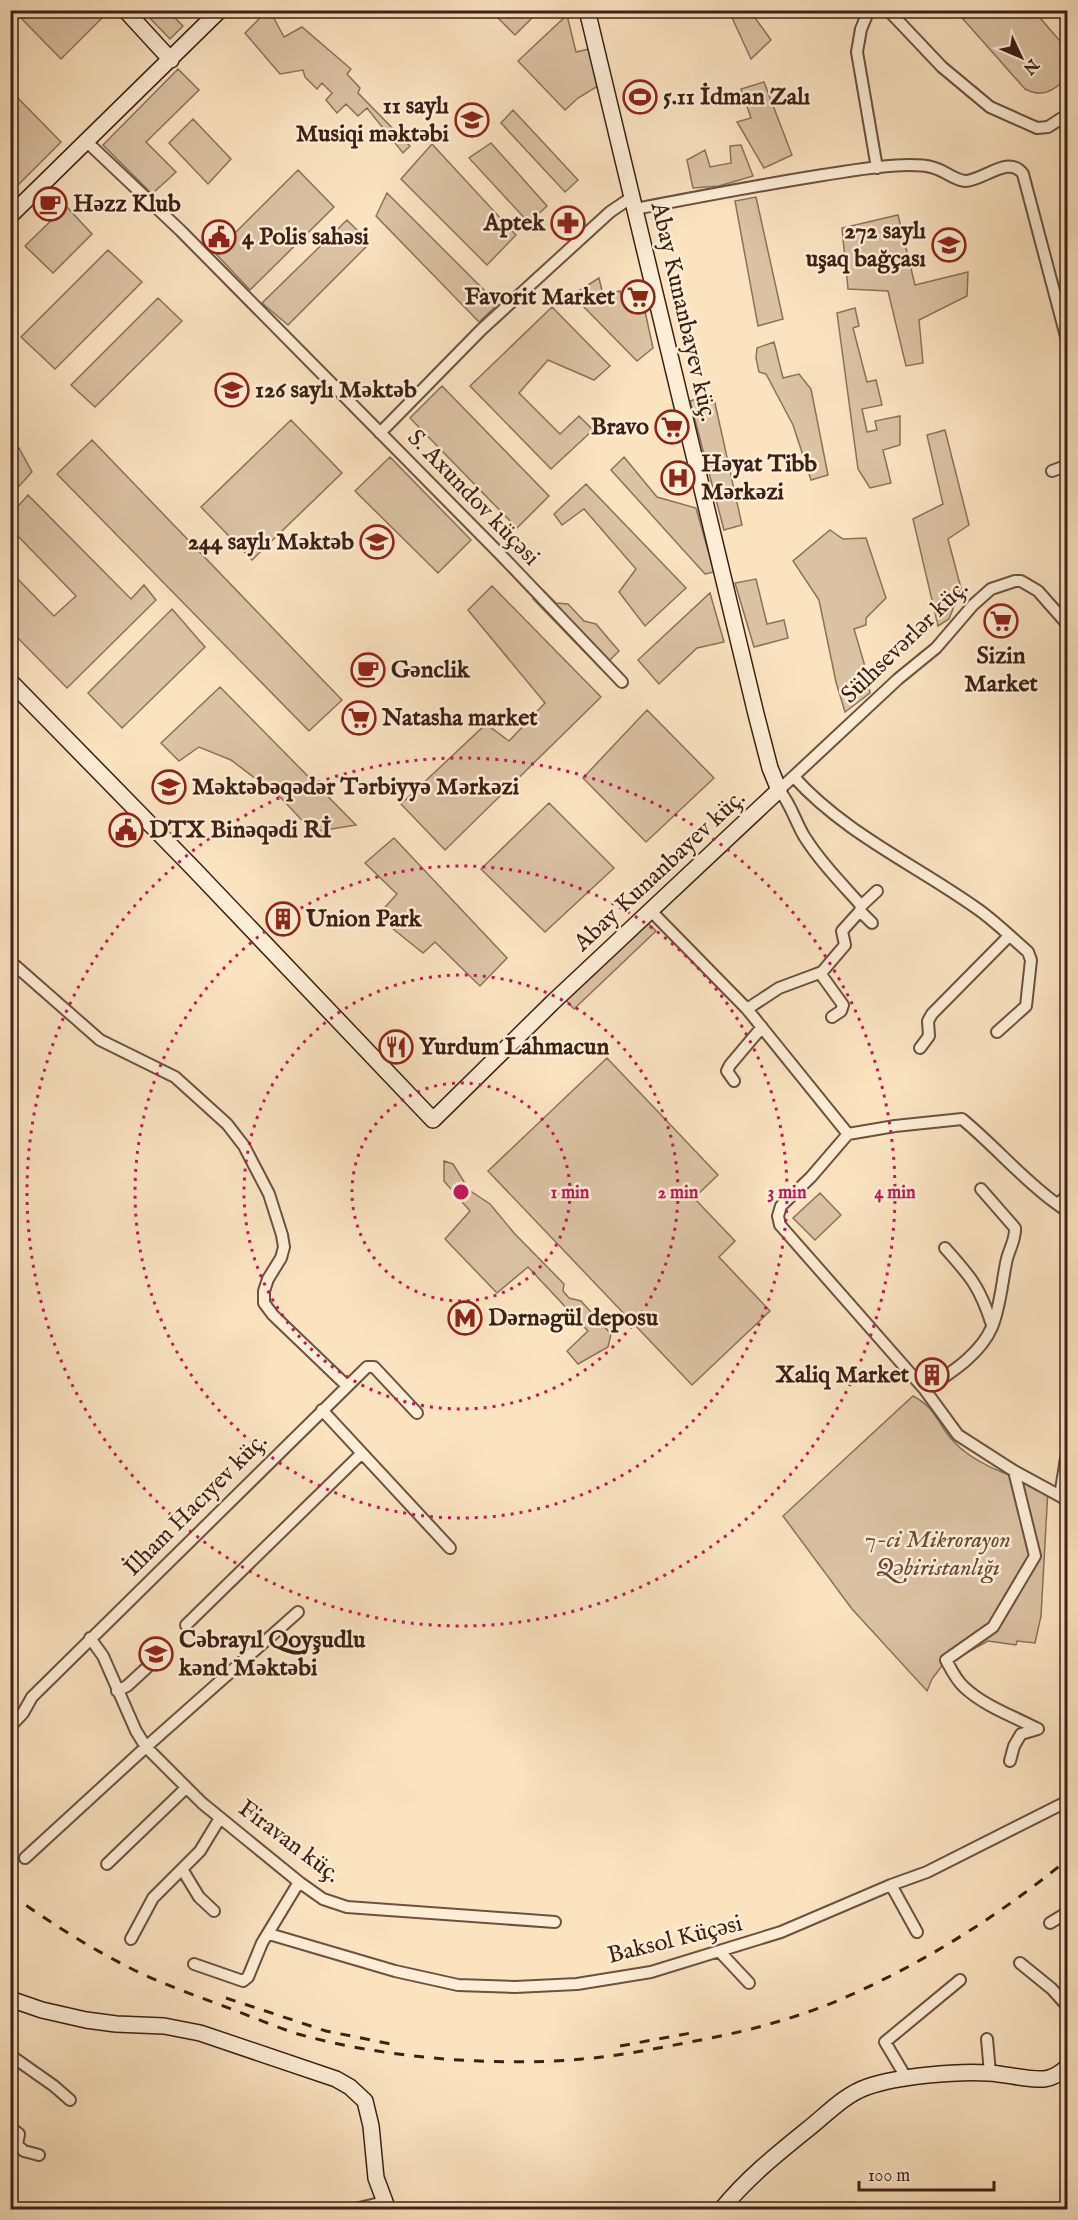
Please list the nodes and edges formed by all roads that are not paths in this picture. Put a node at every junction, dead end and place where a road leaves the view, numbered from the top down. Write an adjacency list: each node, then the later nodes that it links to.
1 (125, 10): 6 (street)
2 (220, 10): 6 (street)
3 (587, 10): 10 (street, Abay Kunanbayev küç.)
4 (868, 10): 9 (street)
5 (888, 10): 7 (street)
6 (171, 60): 8 (street)
7 (1068, 114)
8 (87, 142): 11 (street); 13 (street, S. Axundov küçəsi)
9 (877, 168): 10 (street); 12 (street)
10 (633, 203): 13 (street); 20 (street, Abay Kunanbayev küç.)
11 (10, 216)
12 (1068, 344)
13 (380, 433): 18 (street, S. Axundov küçəsi)
14 (1068, 465): 15 (street)
15 (1052, 471)
16 (1068, 625): 19 (street, Sülhsevərlər küç.)
17 (10, 681): 23 (street, Abay Kunanbayev küç.)
18 (622, 682)
19 (794, 777): 20 (street, Sülhsevərlər küç.); 25 (street)
20 (779, 790): 22 (street); 23 (street, Abay Kunanbayev küç.)
21 (877, 891): 22 (street)
22 (861, 909): 24 (street); 27 (street)
23 (651, 911): 28 (street)
24 (872, 923)
25 (1009, 936): 31 (street); 32 (street)
26 (10, 961): 41 (street)
27 (820, 973): 28 (street); 29 (street)
28 (747, 1009): 30 (street)
29 (832, 1017)
30 (762, 1027): 33 (street); 34 (street)
31 (997, 1032)
32 (920, 1048)
33 (734, 1081)
34 (848, 1134): 37 (street); 42 (street)
35 (981, 1189): 40 (street)
36 (1068, 1196): 37 (street)
37 (1056, 1204): 38 (street)
38 (1068, 1212)
39 (945, 1248): 40 (street)
40 (992, 1325): 42 (street)
41 (347, 1386): 43 (street, İlham Hacıyev küç.); 44 (street, İlham Hacıyev küç.)
42 (925, 1390): 47 (street)
43 (322, 1410): 46 (street); 52 (street, İlham Hacıyev küç.)
44 (417, 1413)
45 (1068, 1446): 48 (street)
46 (361, 1454): 49 (street); 51 (street)
47 (1014, 1471): 48 (street); 57 (street)
48 (1064, 1499)
49 (450, 1548)
50 (298, 1612): 56 (street)
51 (186, 1625)
52 (90, 1638): 54 (street, Firavan küç.); 55 (street, İlham Hacıyev küç.)
53 (153, 1662): 54 (street)
54 (117, 1691): 56 (street, Firavan küç.)
55 (10, 1727)
56 (146, 1747): 58 (street, Firavan küç.); 61 (street)
57 (1010, 1761)
58 (186, 1788): 60 (street, Firavan küç.); 62 (street)
59 (1068, 1801): 65 (street, Baksol Küçəsi)
60 (220, 1818): 63 (street); 64 (street, Firavan küç.)
61 (25, 1858)
62 (107, 1864)
63 (182, 1869): 66 (street); 72 (street)
64 (299, 1882): 68 (street, Firavan küç.); 71 (street)
65 (891, 1885): 70 (street); 73 (street, Baksol Küçəsi)
66 (214, 1911)
67 (1068, 1911): 69 (street)
68 (555, 1922)
69 (1050, 1923)
70 (917, 1932)
71 (269, 1934): 73 (street, Baksol Küçəsi); 75 (street)
72 (131, 1939)
73 (720, 1952): 77 (street)
74 (1020, 1963): 79 (street)
75 (194, 1964)
76 (960, 1980): 84 (street)
77 (750, 1983)
78 (10, 1999): 89 (street)
79 (1068, 2007)
80 (987, 2039): 83 (street)
81 (10, 2055): 85 (street)
82 (1068, 2066): 83 (street)
83 (990, 2073): 84 (street)
84 (907, 2079): 91 (street)
85 (70, 2100)
86 (10, 2127): 87 (street)
87 (14, 2148): 88 (street)
88 (39, 2155)
89 (386, 2206): 90 (street)
90 (351, 2210)
91 (722, 2210)

